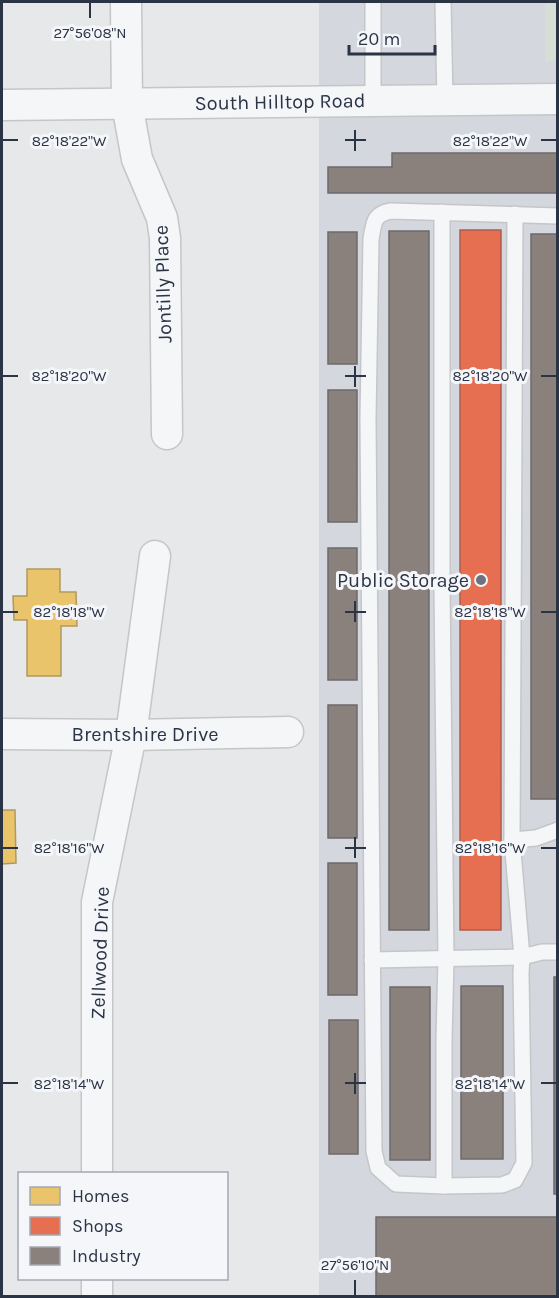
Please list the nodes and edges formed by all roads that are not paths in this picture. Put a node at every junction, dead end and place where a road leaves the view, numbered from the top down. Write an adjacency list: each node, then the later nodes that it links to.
1 (126, 2): 7 (street, Jontilly Place)
2 (373, 2): 6 (lane)
3 (443, 2): 5 (lane)
4 (558, 99): 5 (street, South Hilltop Road)
5 (445, 100): 6 (street, South Hilltop Road)
6 (373, 101): 7 (street, South Hilltop Road)
7 (127, 104): 8 (street, South Hilltop Road); 12 (street, Jontilly Place)
8 (2, 105)
9 (442, 212): 10 (lane); 21 (lane); 22 (lane)
10 (515, 214): 11 (lane); 18 (lane)
11 (558, 216)
12 (166, 434)
13 (155, 556): 16 (street, Zellwood Drive)
14 (288, 732): 16 (street, Brentshire Drive)
15 (2, 734): 16 (street, Brentshire Drive)
16 (131, 735): 23 (street, Zellwood Drive)
17 (558, 830): 18 (lane)
18 (512, 840): 20 (lane)
19 (558, 952): 20 (lane)
20 (522, 957): 21 (lane); 24 (lane)
21 (447, 959): 22 (lane); 24 (lane)
22 (372, 960): 24 (lane)
23 (97, 1172)
24 (444, 1186)
25 (98, 1280): 26 (street)
26 (98, 1296)

